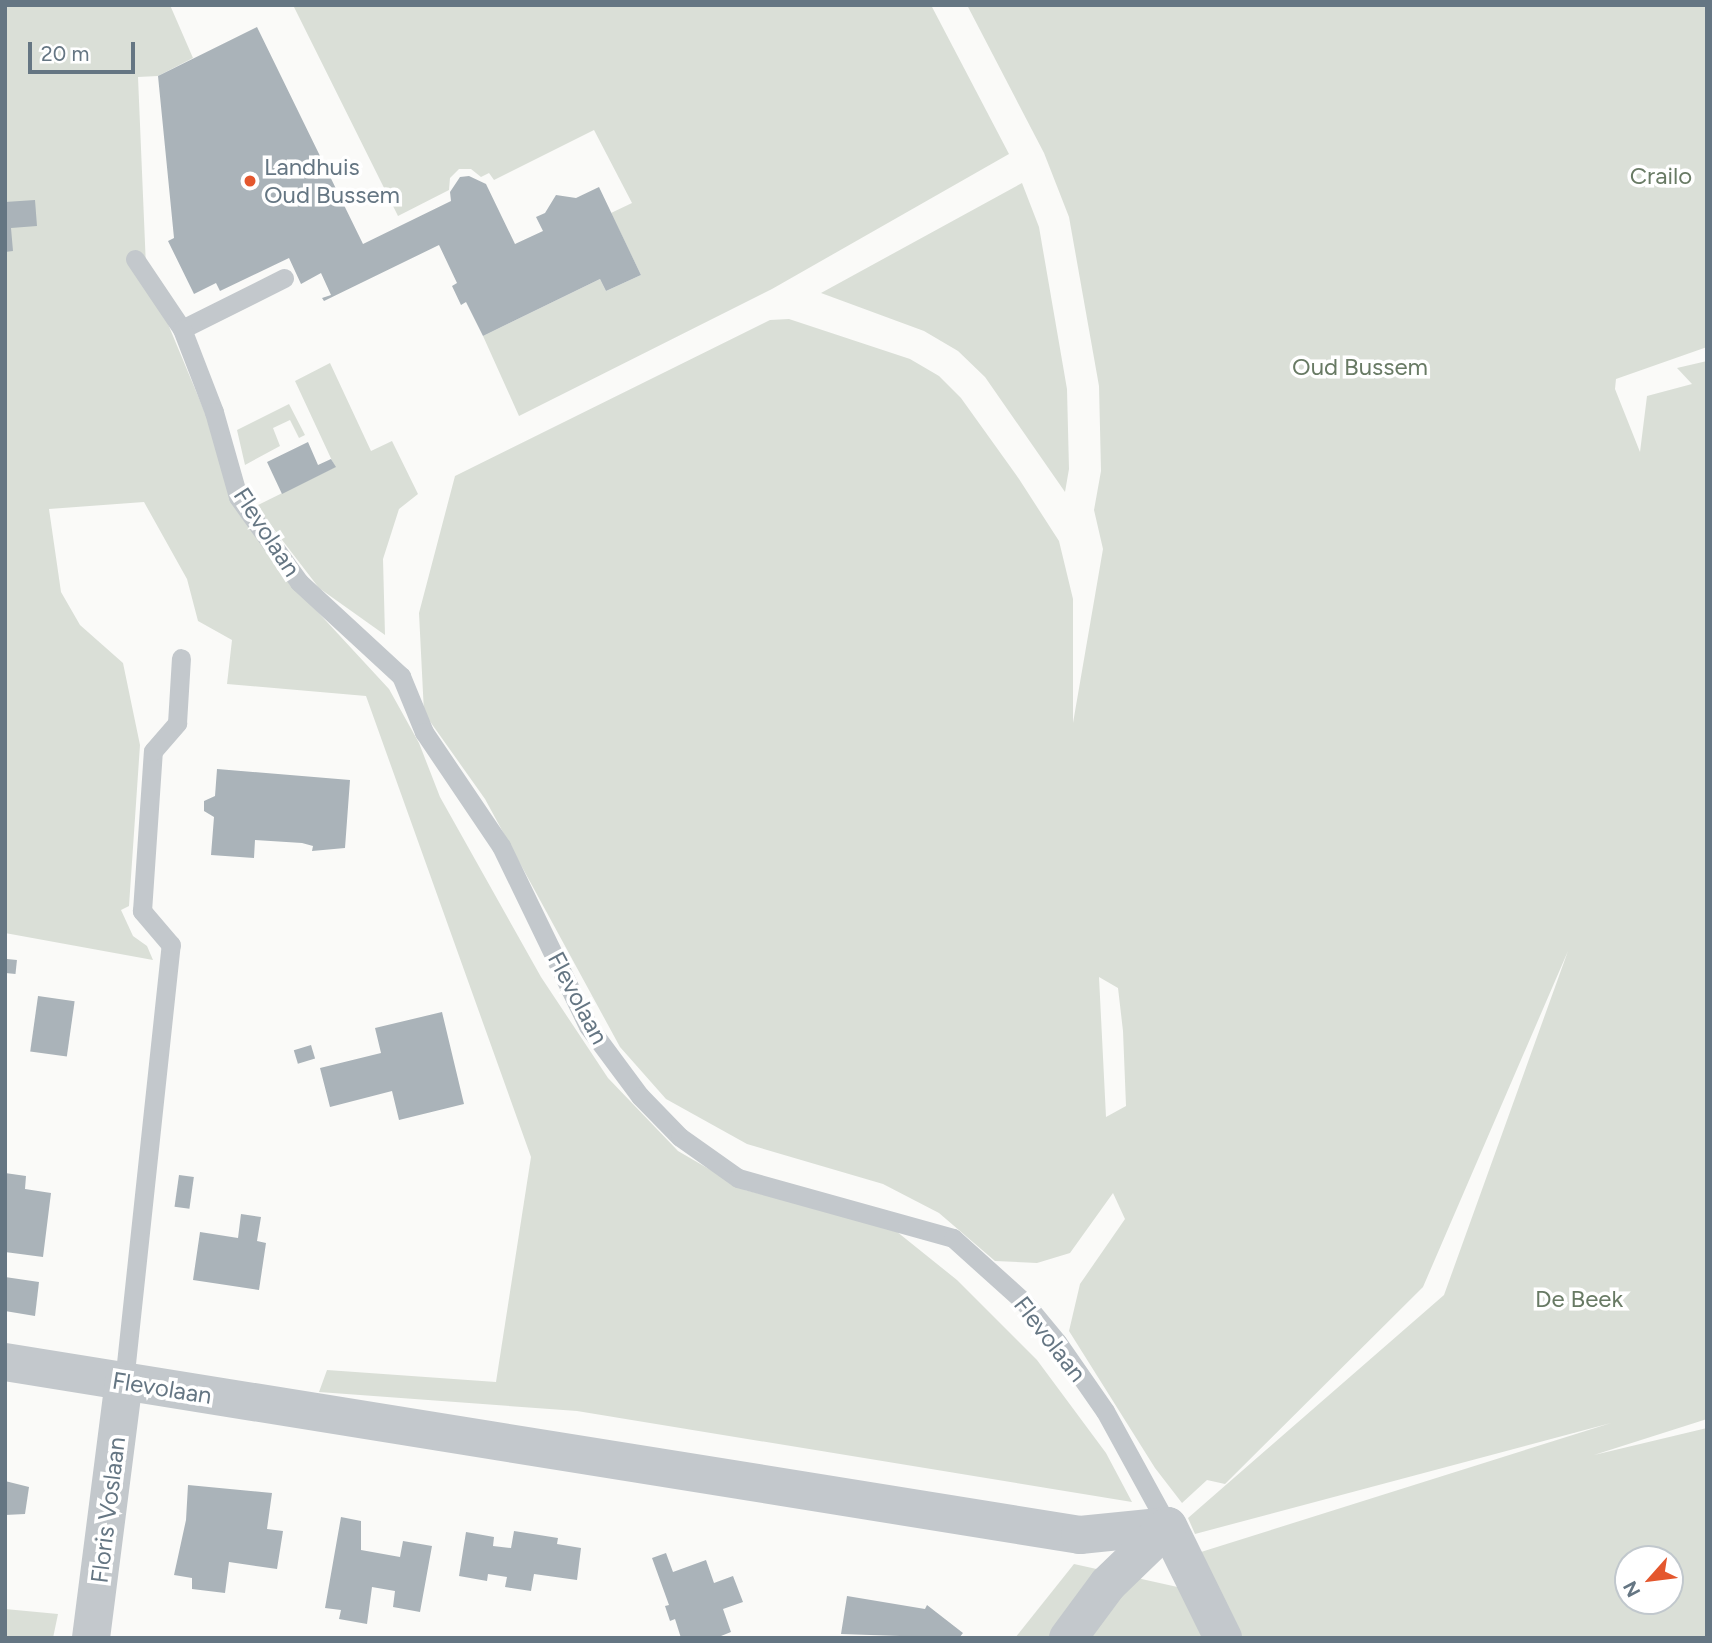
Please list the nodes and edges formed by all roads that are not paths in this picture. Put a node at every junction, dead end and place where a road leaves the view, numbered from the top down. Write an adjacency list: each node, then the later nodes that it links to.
1 (135, 259): 3 (lane, Flevolaan)
2 (284, 278): 3 (lane)
3 (183, 329): 7 (lane, Flevolaan)
4 (181, 658): 6 (lane)
5 (5, 1362): 6 (street, Flevolaan)
6 (124, 1382): 7 (street, Flevolaan); 8 (street, Floris Voslaan)
7 (1168, 1525): 9 (street); 10 (street)
8 (91, 1638)
9 (1068, 1638)
10 (1223, 1638)

